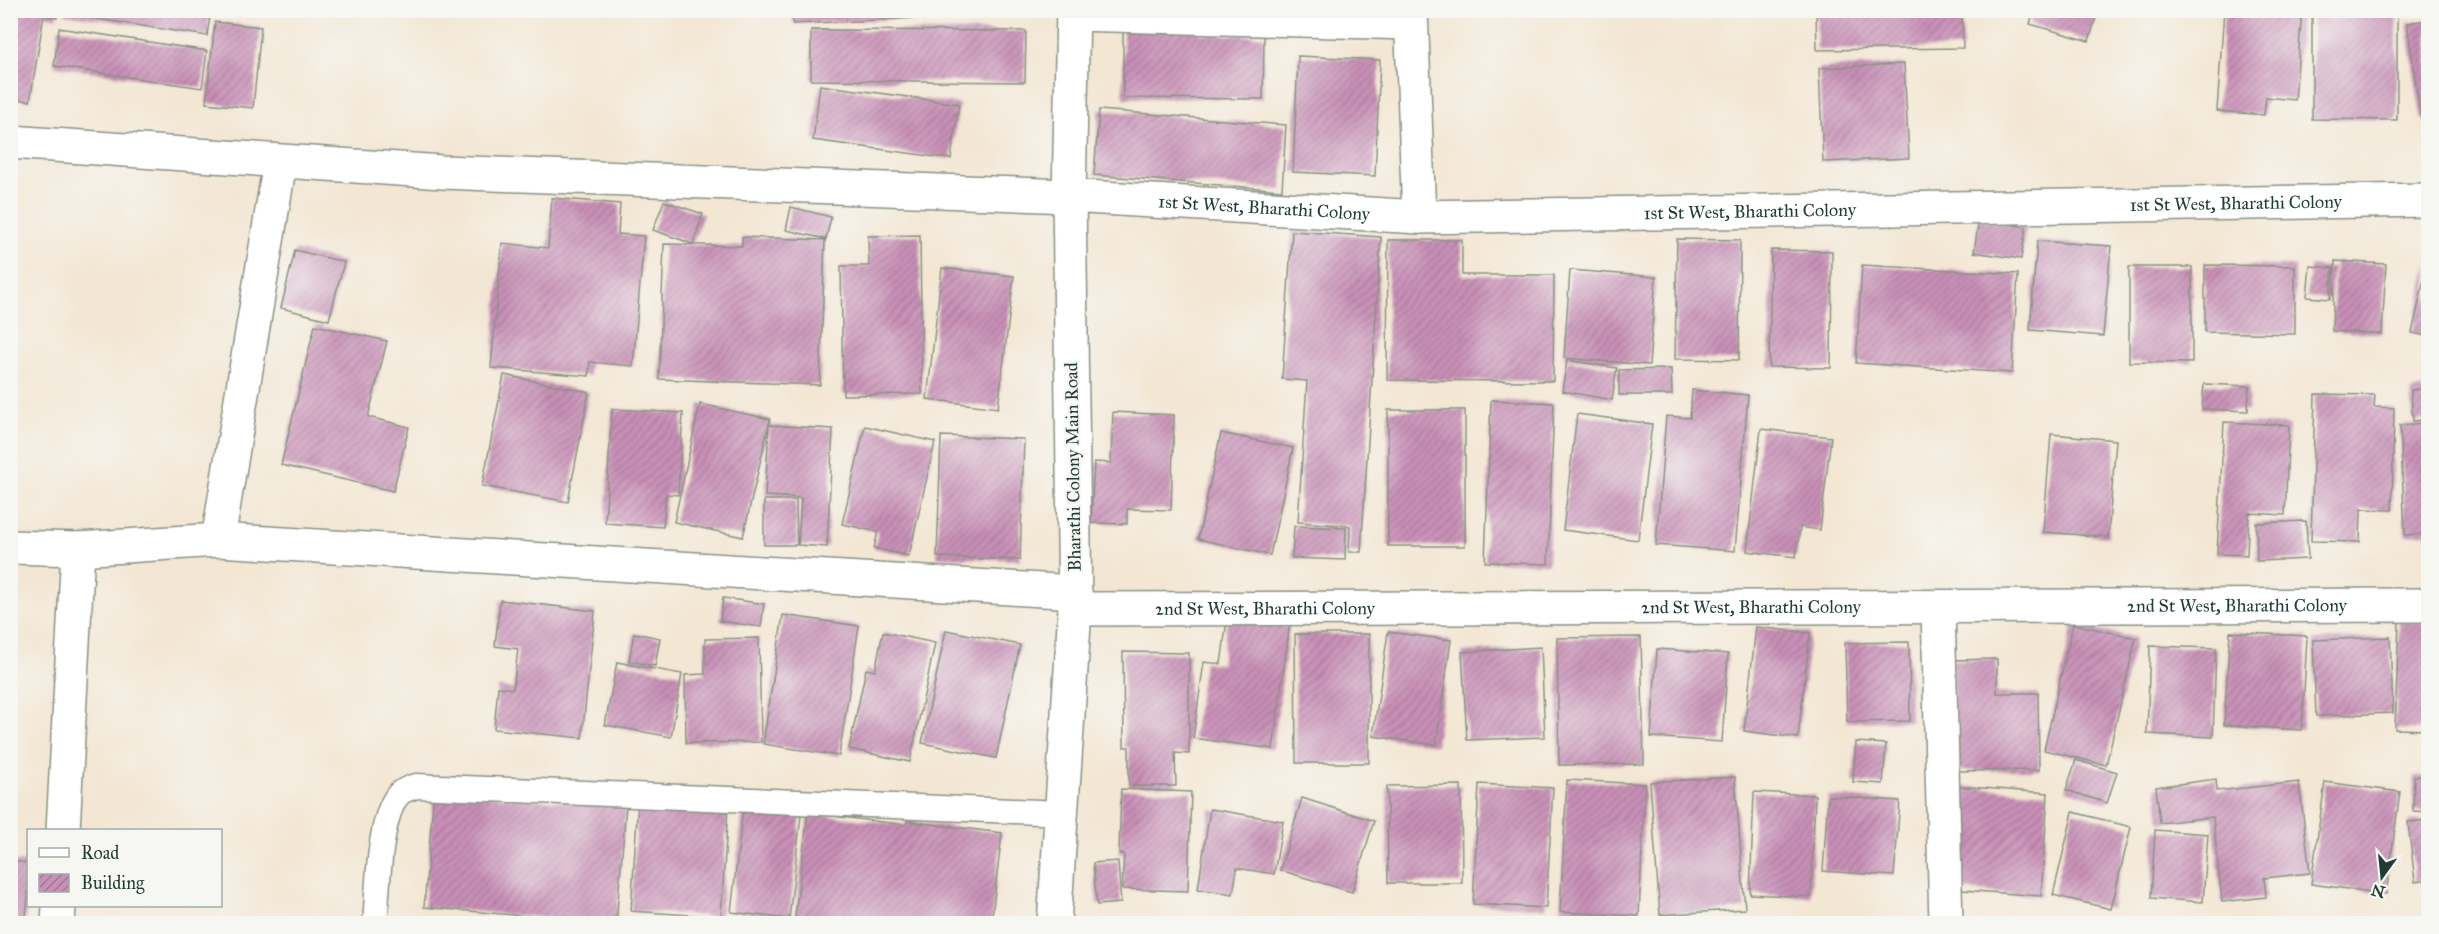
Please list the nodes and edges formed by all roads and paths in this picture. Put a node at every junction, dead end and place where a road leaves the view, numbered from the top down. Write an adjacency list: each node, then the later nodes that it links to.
1 (1073, 12): 2 (street); 5 (street, Bharathi Colony Main Road)
2 (1411, 17): 7 (street)
3 (10, 142): 4 (street, 1st St West, Bharathi Colony)
4 (280, 162): 5 (street, 1st St West, Bharathi Colony); 8 (street)
5 (1069, 196): 7 (street, 1st St West, Bharathi Colony); 11 (street, Bharathi Colony Main Road)
6 (2428, 200): 7 (street, 1st St West, Bharathi Colony)
7 (1419, 217)
8 (218, 540): 10 (street, 2nd St West, Bharathi Colony); 11 (street, 2nd St West, Bharathi Colony)
9 (10, 547): 10 (street, 2nd St West, Bharathi Colony)
10 (78, 549): 15 (street)
11 (1075, 600): 13 (street, 2nd St West, Bharathi Colony); 14 (street, Bharathi Colony Main Road)
12 (2428, 605): 13 (street, 2nd St West, Bharathi Colony)
13 (1938, 607): 20 (street)
14 (1062, 813): 18 (lane); 19 (street, Bharathi Colony Main Road)
15 (63, 829)
16 (59, 907): 17 (street)
17 (58, 924)
18 (375, 924)
19 (1054, 924)
20 (1946, 924)

